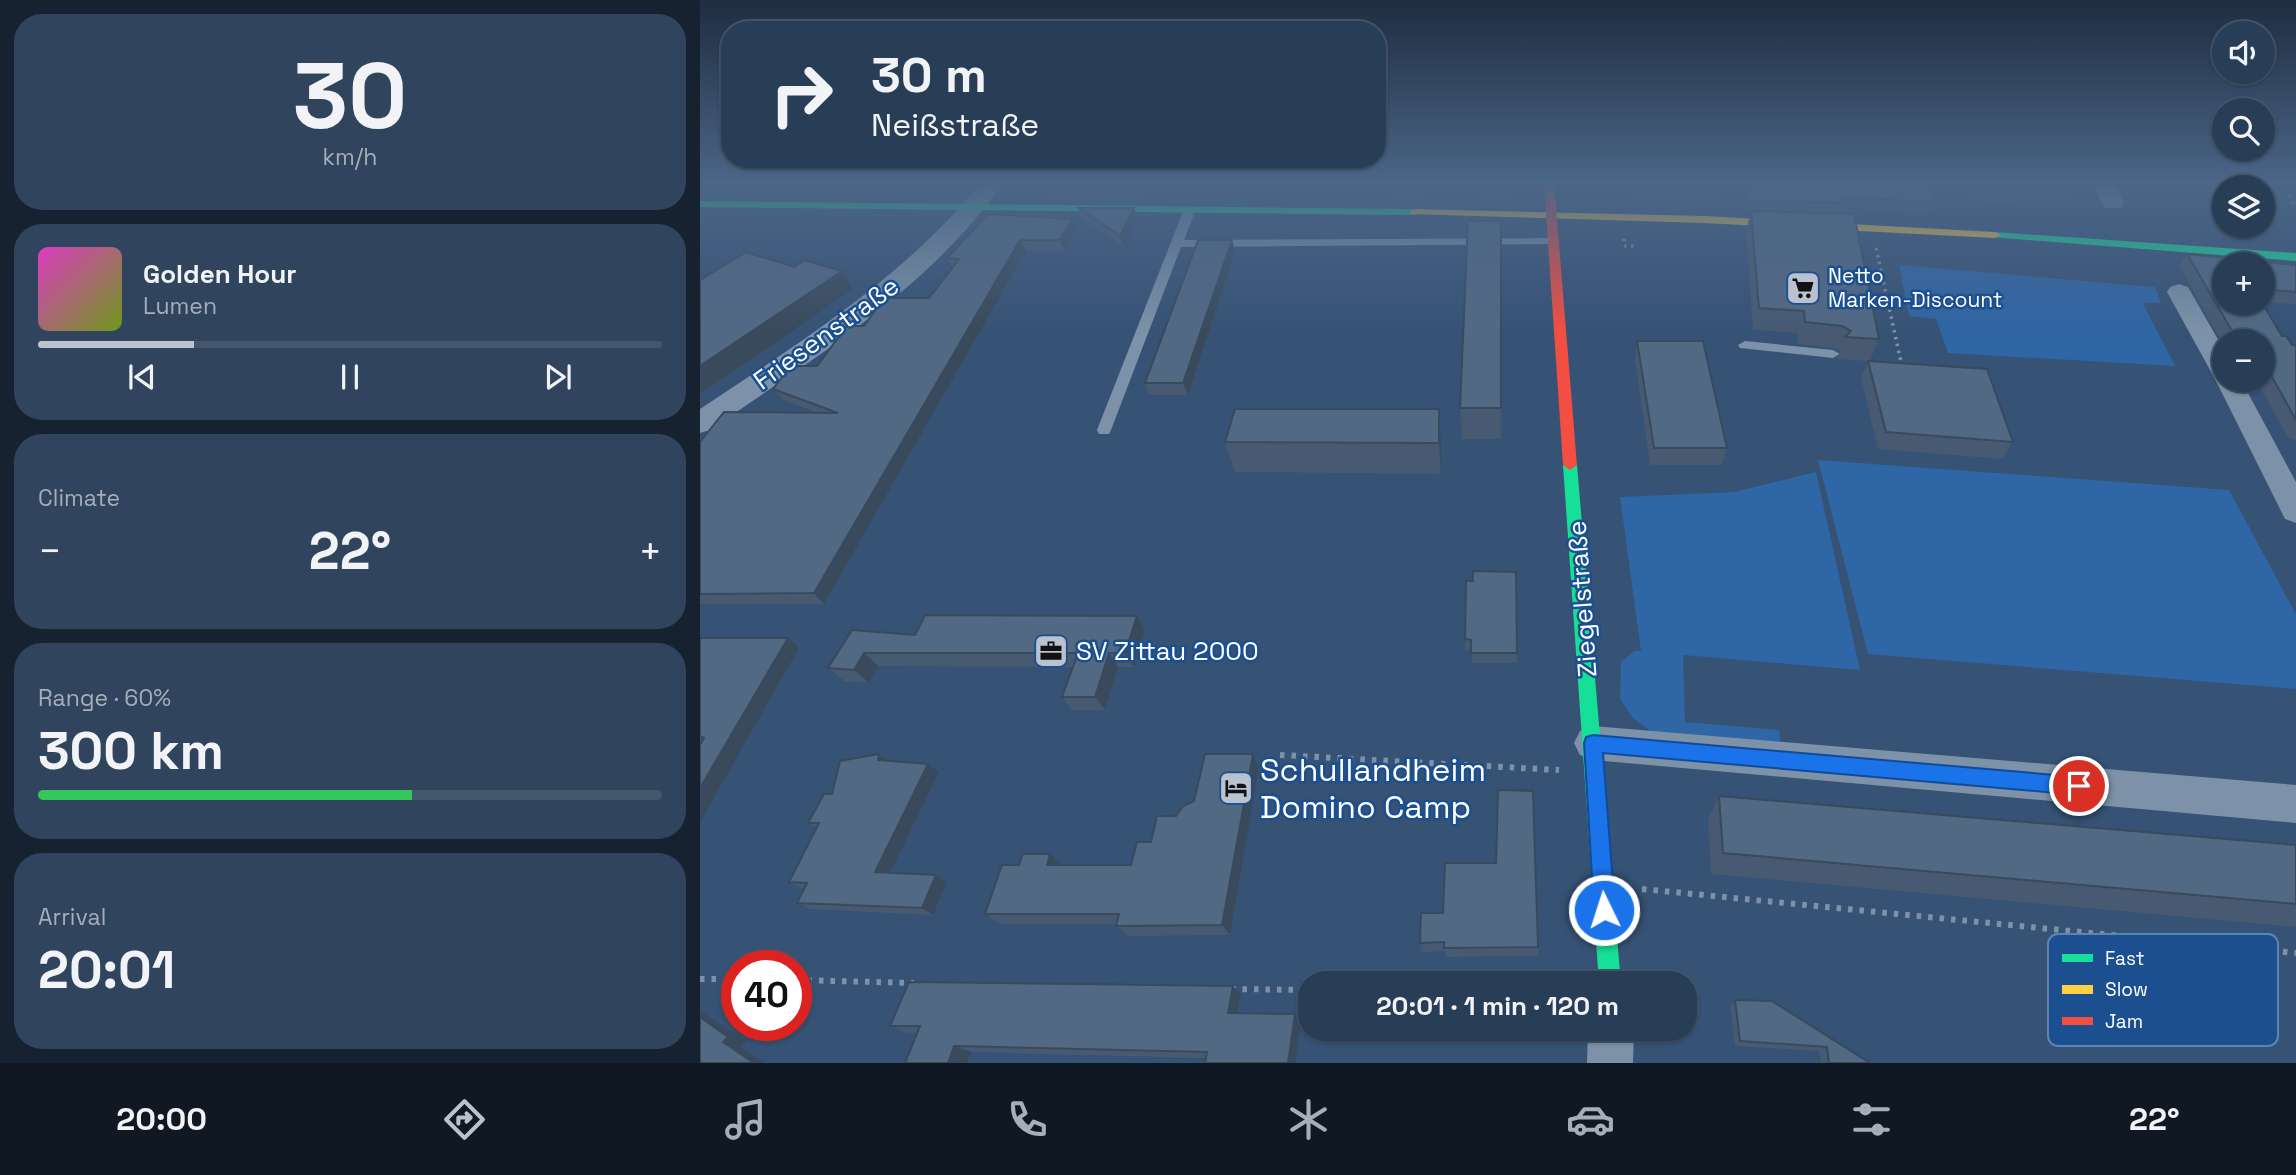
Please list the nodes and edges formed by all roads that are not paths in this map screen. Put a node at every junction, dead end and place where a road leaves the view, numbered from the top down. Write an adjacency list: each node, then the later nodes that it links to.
1 (948, 233): 13 (street, Friesenstraße)
2 (1181, 233): 6 (lane)
3 (1553, 233): 5 (main road, Ziegelstraße)
4 (1962, 233): 7 (main road)
5 (1554, 241): 6 (lane); 16 (main road, Ziegelstraße)
6 (1176, 244): 14 (lane)
7 (2296, 257)
8 (2179, 292): 10 (street)
9 (1745, 345): 11 (lane)
10 (2212, 351)
11 (1833, 354)
12 (2234, 392): 15 (street)
13 (700, 423)
14 (1104, 429)
15 (2296, 511)
16 (1594, 758): 17 (street); 18 (main road, Ziegelstraße)
17 (2296, 804)
18 (1609, 971)
19 (1611, 1041): 20 (street)
20 (1610, 1063)

